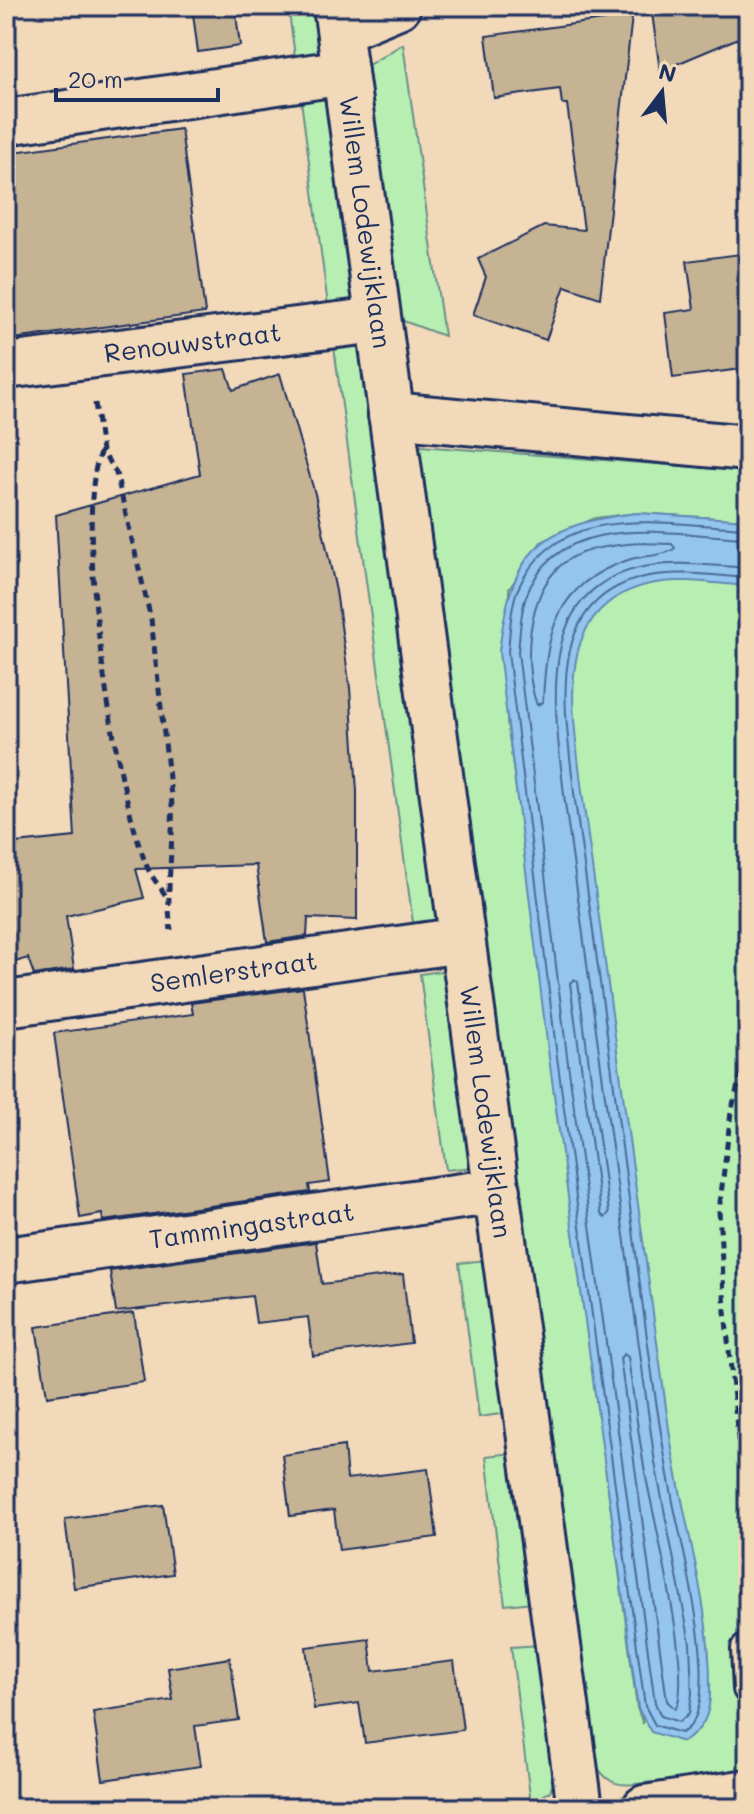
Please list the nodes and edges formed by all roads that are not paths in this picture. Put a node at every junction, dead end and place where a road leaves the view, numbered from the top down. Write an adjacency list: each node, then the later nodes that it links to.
1 (398, 6): 2 (street)
2 (340, 36): 3 (street); 4 (street, Willem Lodewijklaan)
3 (6, 122)
4 (378, 320): 5 (street, Renouwstraat); 6 (street, Willem Lodewijklaan)
5 (6, 366)
6 (391, 415): 7 (street); 8 (street, Willem Lodewijklaan)
7 (748, 448)
8 (462, 940): 9 (street, Semlerstraat); 10 (street, Willem Lodewijklaan)
9 (6, 1004)
10 (498, 1191): 11 (street, Tammingastraat); 15 (street, Willem Lodewijklaan)
11 (6, 1260)
12 (746, 1649): 13 (lane)
13 (748, 1689)
14 (748, 1792): 16 (street)
15 (580, 1808)
16 (645, 1808)

